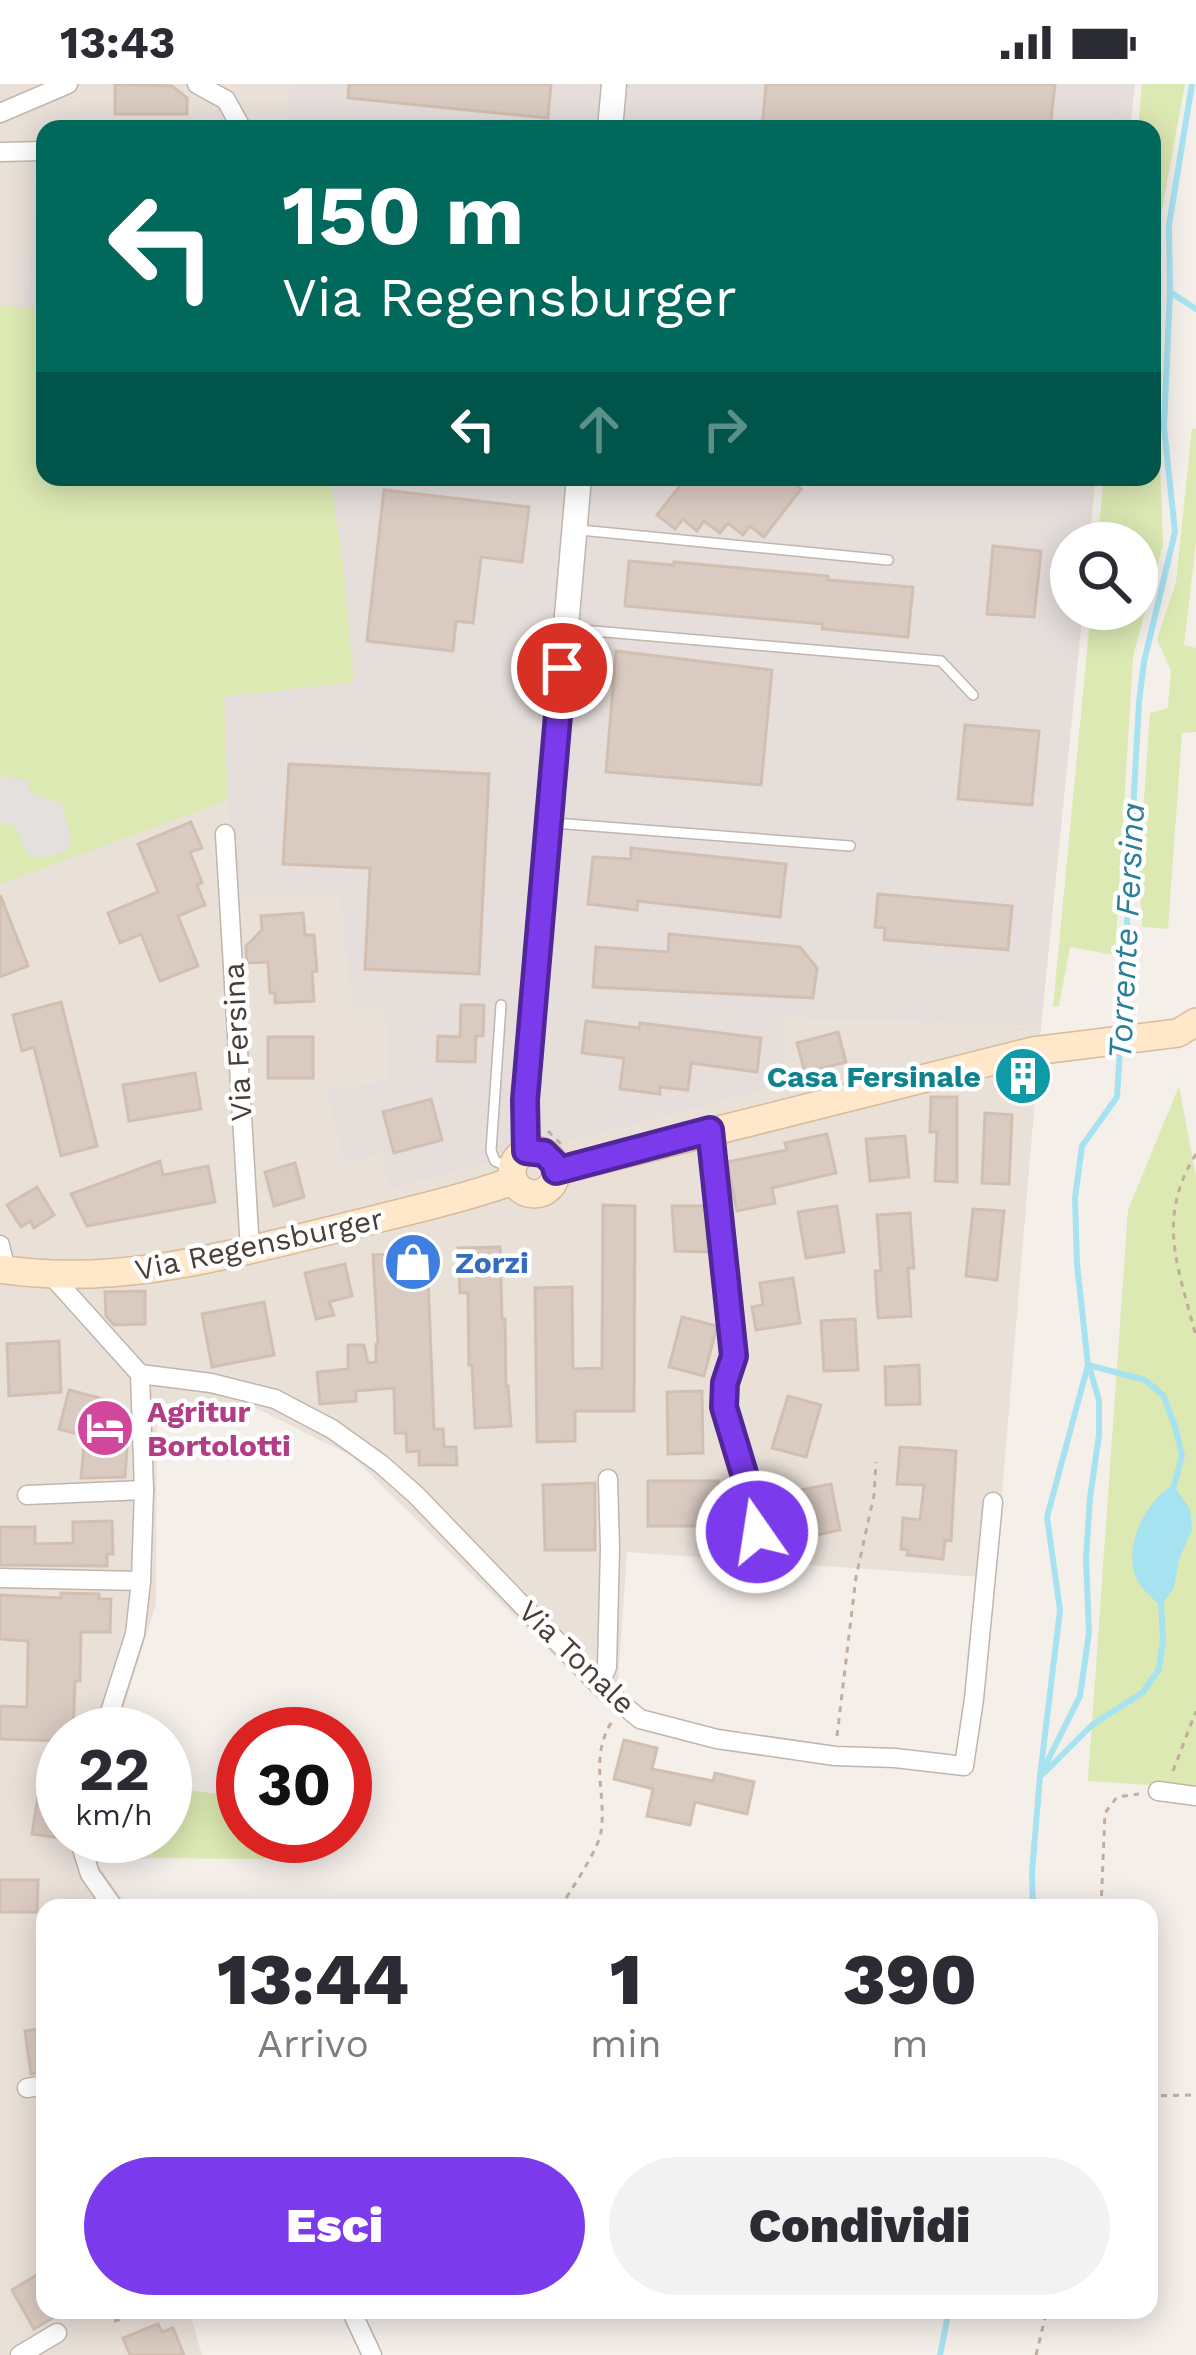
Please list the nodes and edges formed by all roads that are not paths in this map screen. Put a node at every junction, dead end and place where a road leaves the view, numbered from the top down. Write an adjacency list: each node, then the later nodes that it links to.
1 (68, 84): 4 (street)
2 (197, 84): 5 (street)
3 (614, 84): 6 (street)
4 (0, 113)
5 (237, 120)
6 (611, 120)
7 (0, 152): 8 (street)
8 (36, 152)
9 (578, 486): 10 (street)
10 (574, 530): 11 (lane); 12 (street)
11 (889, 560)
12 (566, 628): 13 (lane); 14 (street)
13 (973, 695)
14 (548, 822): 16 (lane); 20 (street)
15 (225, 834): 22 (street, Via Fersina)
16 (850, 847)
17 (501, 1005): 20 (lane)
18 (1190, 1033): 19 (main road)
19 (710, 1130): 21 (main road); 30 (street)
20 (517, 1167): 21 (main road); 21 (main road); 22 (main road, Via Regensburger)
21 (556, 1171)
22 (250, 1250): 24 (main road, Via Regensburger)
23 (2, 1262): 24 (main road, Via Regensburger)
24 (52, 1276): 25 (street)
25 (140, 1373): 27 (street); 33 (street, Via Tonale)
26 (608, 1479): 33 (street)
27 (144, 1490): 28 (street); 32 (street)
28 (28, 1495)
29 (993, 1502): 33 (street, Via Tonale)
30 (777, 1544)
31 (0, 1578): 32 (street)
32 (141, 1581): 34 (street)
33 (599, 1685)
34 (112, 1707)
35 (1158, 1791): 36 (street)
36 (1196, 1796)
37 (87, 1863): 38 (street)
38 (108, 1899)
39 (355, 2319): 42 (street)
40 (57, 2333): 41 (street)
41 (20, 2355)
42 (372, 2355)

